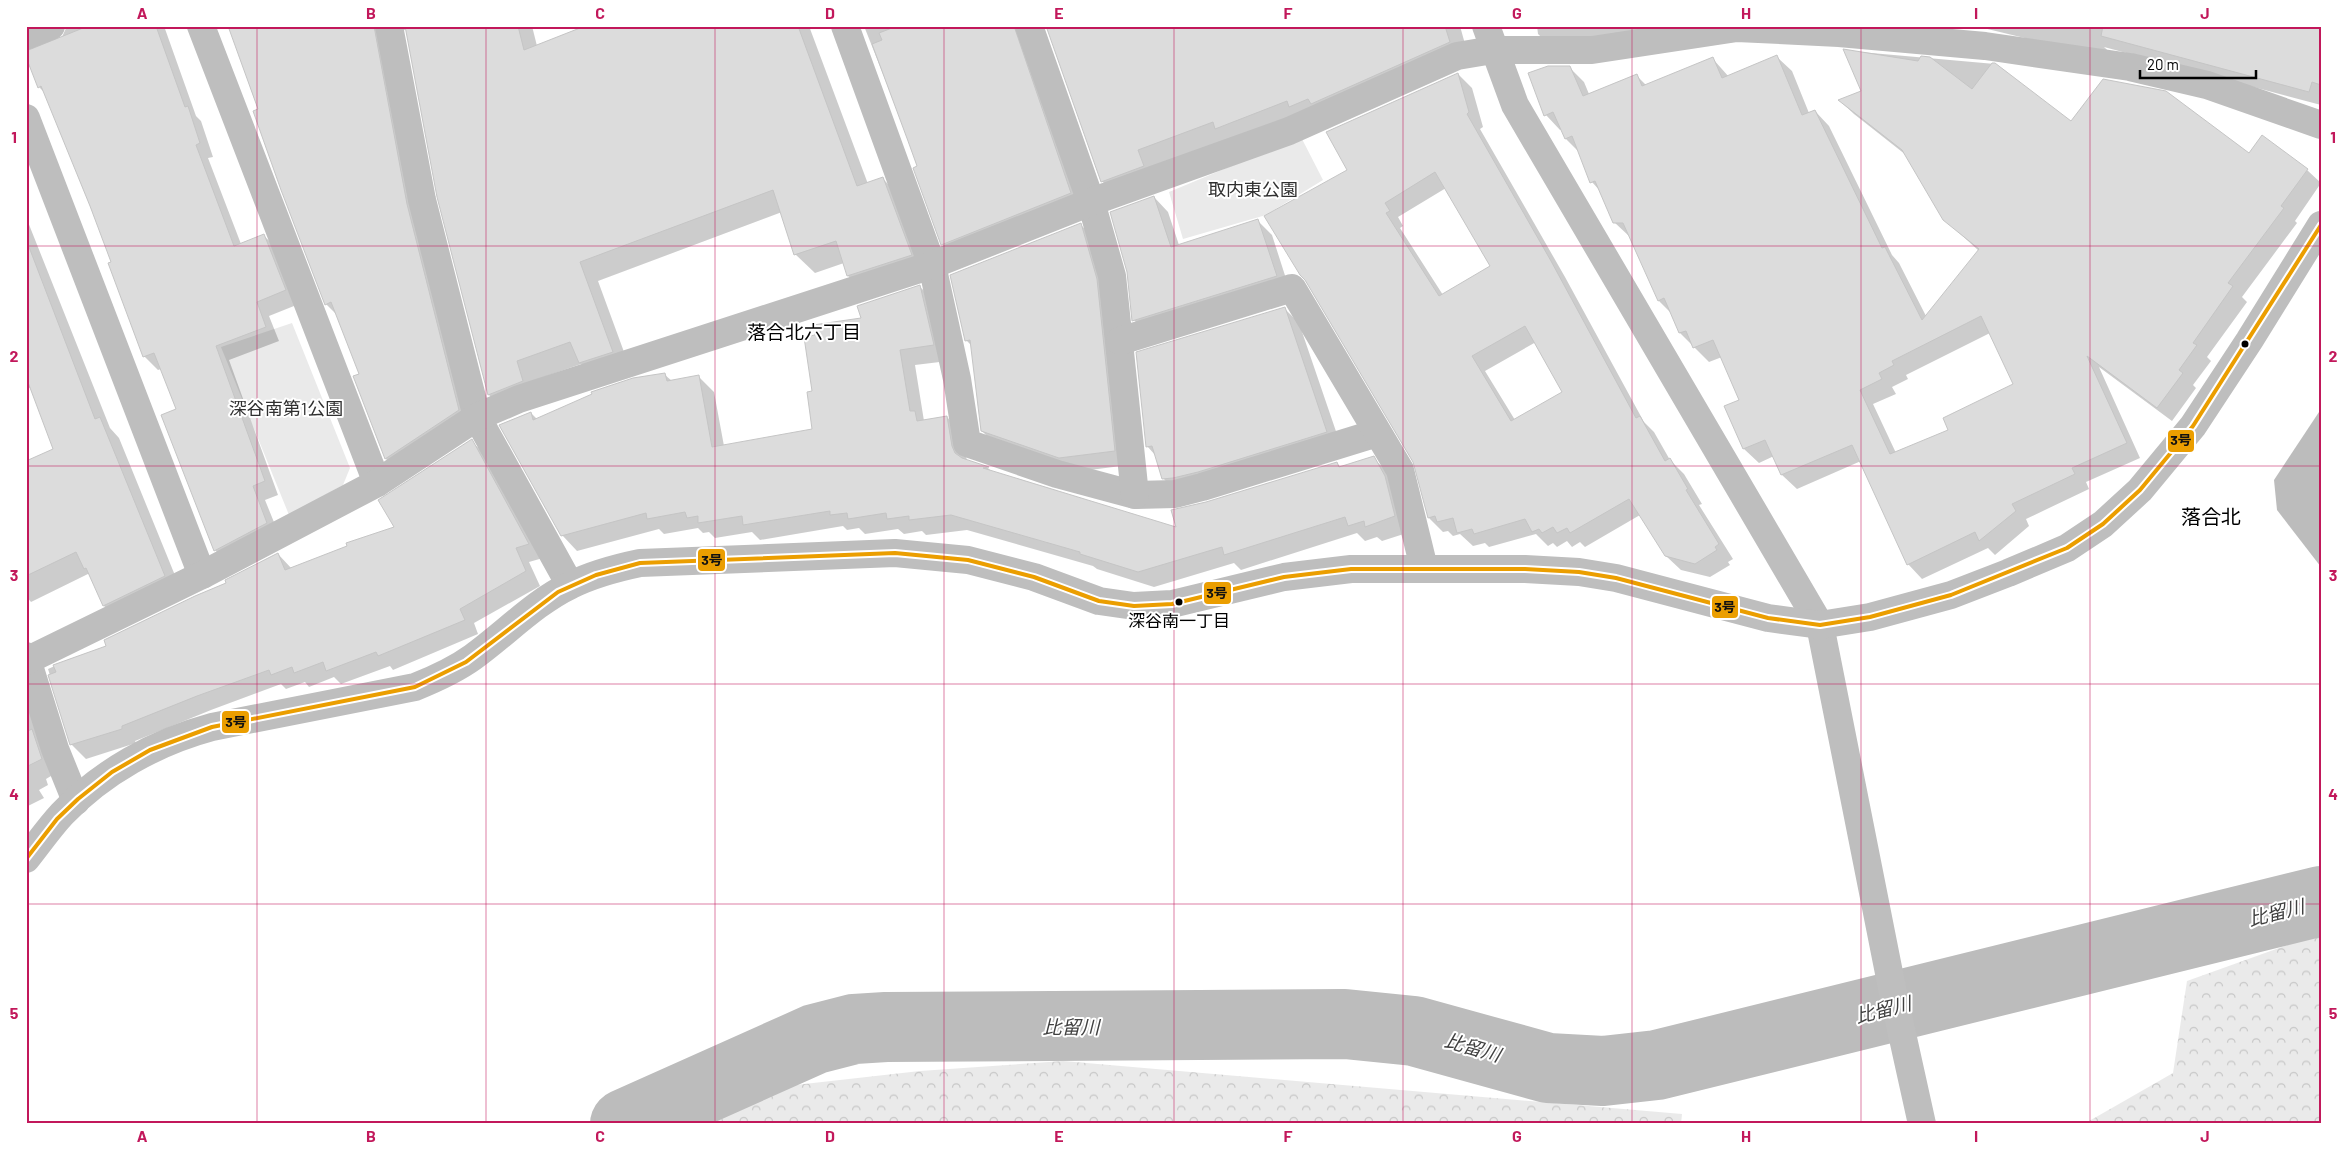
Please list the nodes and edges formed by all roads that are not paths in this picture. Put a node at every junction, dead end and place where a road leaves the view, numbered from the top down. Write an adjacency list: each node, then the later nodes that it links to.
1 (51, 26): 6 (street)
2 (201, 26): 16 (street)
3 (389, 26): 14 (street)
4 (845, 26): 12 (street)
5 (1029, 26): 10 (street)
6 (26, 36)
7 (1489, 38): 9 (street); 10 (street); 21 (street)
8 (26, 118): 19 (street)
9 (2321, 125)
10 (1091, 202): 12 (street); 13 (street)
11 (2321, 225): 21 (street)
12 (932, 265): 14 (street); 17 (street)
13 (1120, 341): 15 (street); 17 (street)
14 (477, 417): 16 (street); 20 (street)
15 (1377, 432): 17 (street); 18 (street)
16 (377, 483): 19 (street)
17 (1135, 495)
18 (1424, 568): 20 (street); 21 (street)
19 (202, 575): 22 (street)
20 (570, 585): 23 (street)
21 (1820, 625): 25 (street)
22 (27, 659): 23 (street)
23 (76, 801): 24 (street)
24 (26, 859)
25 (1922, 1124)

